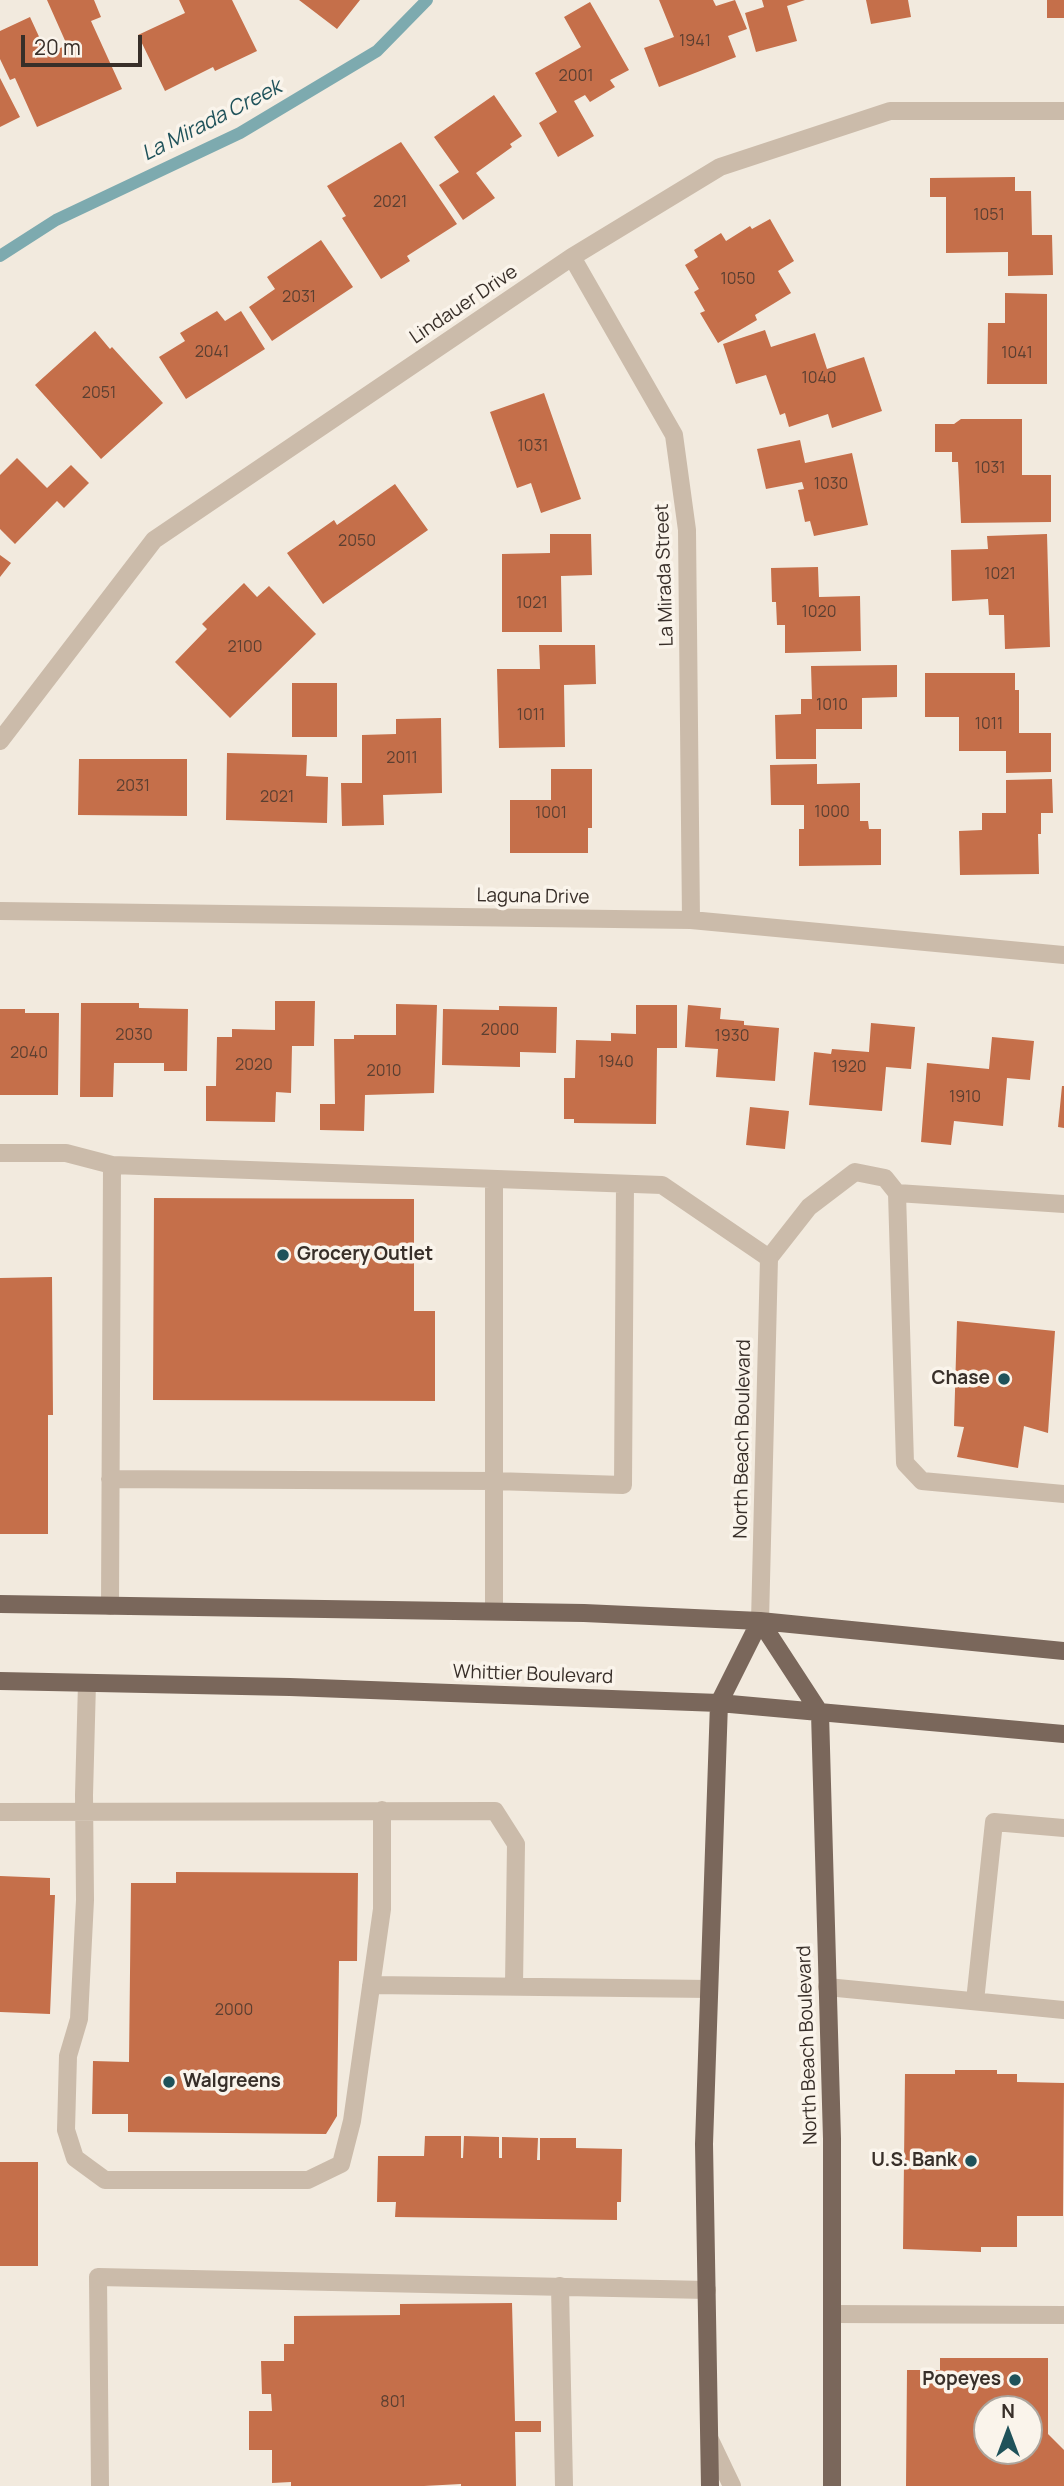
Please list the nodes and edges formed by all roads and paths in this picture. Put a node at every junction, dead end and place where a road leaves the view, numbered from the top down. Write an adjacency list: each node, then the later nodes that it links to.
1 (1064, 111): 2 (street, Lindauer Drive)
2 (572, 257): 3 (street, Lindauer Drive); 5 (street, La Mirada Street)
3 (0, 741)
4 (0, 912): 5 (street, Laguna Drive)
5 (691, 920): 6 (street, Laguna Drive)
6 (1064, 955)
7 (0, 1153): 8 (street)
8 (112, 1165): 9 (street); 14 (street)
9 (494, 1179): 10 (street); 15 (street)
10 (625, 1184): 13 (street); 15 (street)
11 (897, 1193): 12 (street); 13 (street); 16 (street)
12 (1064, 1204)
13 (769, 1258): 20 (street, North Beach Boulevard)
14 (110, 1479): 15 (street); 18 (street)
15 (494, 1481): 19 (street)
16 (1064, 1494)
17 (0, 1604): 18 (main road)
18 (110, 1606): 19 (main road)
19 (494, 1611): 20 (main road)
20 (760, 1621): 21 (main road); 24 (main road, North Beach Boulevard); 25 (main road)
21 (1064, 1651)
22 (0, 1681): 23 (main road, Whittier Boulevard)
23 (87, 1682): 24 (main road, Whittier Boulevard); 28 (street)
24 (719, 1703): 25 (main road, Whittier Boulevard); 34 (main road, North Beach Boulevard)
25 (820, 1713): 26 (main road, Whittier Boulevard); 33 (main road, North Beach Boulevard)
26 (1064, 1734)
27 (382, 1810): 28 (street); 31 (street); 32 (street)
28 (84, 1811): 29 (street); 31 (street)
29 (0, 1812)
30 (1064, 1828): 35 (street)
31 (371, 1985): 32 (street)
32 (514, 1985): 34 (street)
33 (827, 1986): 35 (street); 39 (main road, North Beach Boulevard)
34 (709, 1989): 38 (main road, North Beach Boulevard)
35 (975, 2001): 36 (street)
36 (1064, 2010)
37 (560, 2287): 38 (street); 42 (street); 43 (street)
38 (707, 2290): 41 (main road, North Beach Boulevard)
39 (832, 2314): 40 (street); 46 (main road, North Beach Boulevard)
40 (1064, 2315)
41 (710, 2440): 44 (main road, North Beach Boulevard); 45 (street)
42 (100, 2486)
43 (564, 2486)
44 (710, 2486)
45 (732, 2486)
46 (832, 2486)

